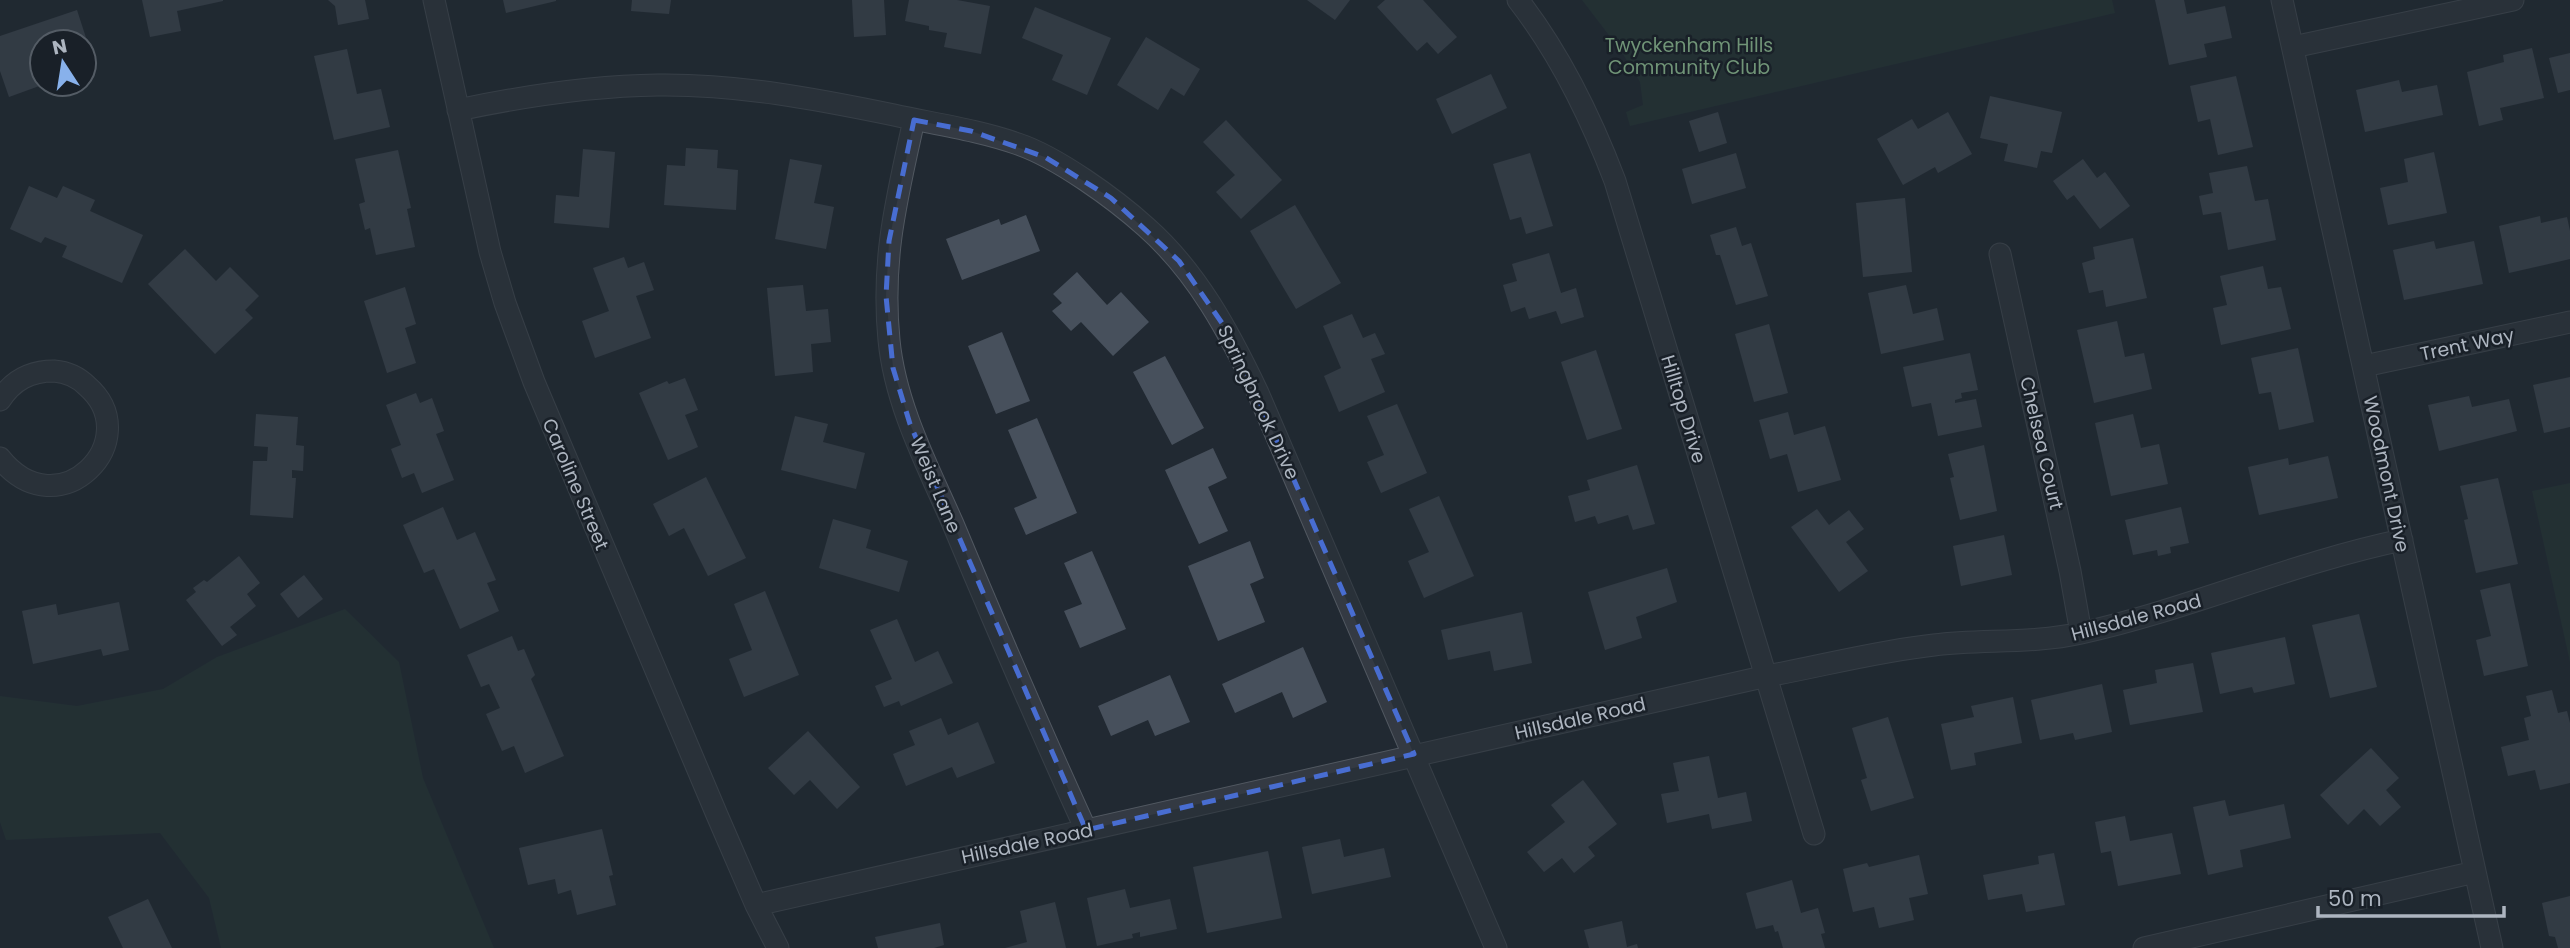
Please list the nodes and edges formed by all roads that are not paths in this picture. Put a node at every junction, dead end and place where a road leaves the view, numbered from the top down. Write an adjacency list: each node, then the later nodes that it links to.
1 (434, 0): 6 (street, Caroline Street)
2 (1518, 0): 15 (street, Hilltop Drive)
3 (2282, 0): 5 (street, Woodmont Drive)
4 (2513, 0): 5 (street)
5 (2293, 47): 10 (street, Woodmont Drive)
6 (458, 110): 7 (street, Springbrook Drive); 20 (street, Caroline Street)
7 (914, 120): 16 (street, Springbrook Drive); 17 (street, Weist Lane)
8 (2000, 254): 14 (street, Chelsea Court)
9 (2570, 322): 10 (street, Trent Way)
10 (2364, 366): 13 (street, Woodmont Drive)
11 (0, 400): 12 (street)
12 (0, 458)
13 (2402, 540): 14 (street, Hillsdale Road); 19 (street, Woodmont Drive)
14 (2081, 633): 15 (street, Hillsdale Road)
15 (1767, 676): 16 (street, Hillsdale Road); 18 (street, Hilltop Drive)
16 (1414, 754): 17 (street, Hillsdale Road); 22 (street, Springbrook Drive)
17 (1086, 830): 20 (street, Hillsdale Road)
18 (1814, 834)
19 (2474, 872): 23 (street); 24 (street, Woodmont Drive)
20 (756, 905): 21 (street, Caroline Street)
21 (778, 948)
22 (1496, 948)
23 (2144, 948)
24 (2492, 948)

